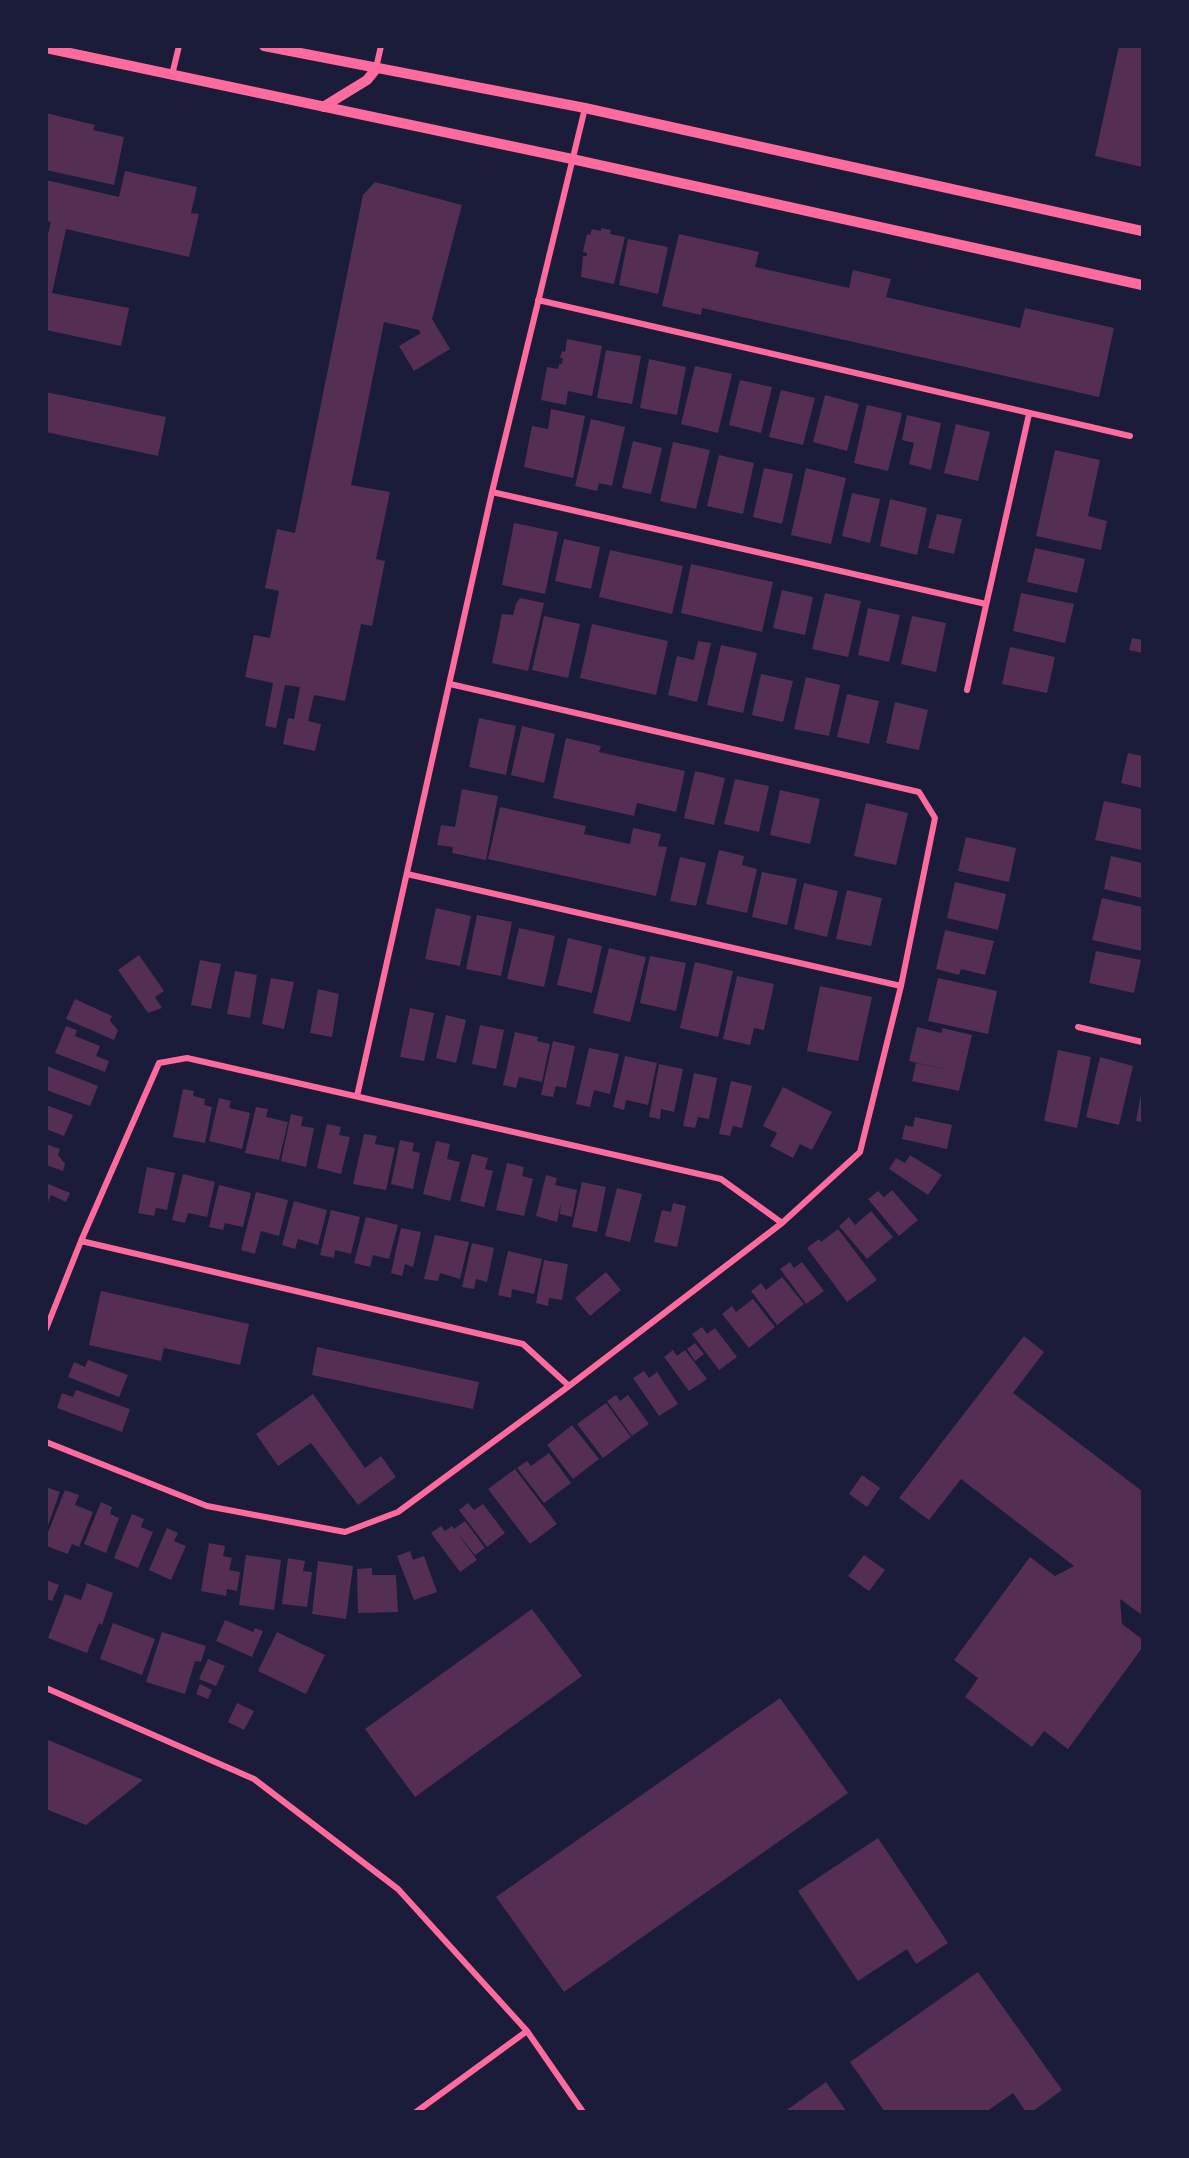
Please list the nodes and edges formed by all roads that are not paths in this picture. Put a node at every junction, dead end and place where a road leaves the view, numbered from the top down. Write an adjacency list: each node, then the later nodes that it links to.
1 (179, 46): 6 (street)
2 (264, 46): 5 (street)
3 (381, 46): 5 (street)
4 (46, 48): 6 (street)
5 (376, 69): 7 (street); 8 (street)
6 (172, 76): 7 (street)
7 (323, 107): 9 (street)
8 (585, 108): 9 (street); 10 (street)
9 (572, 159): 11 (street); 12 (street)
10 (1143, 231)
11 (1143, 285)
12 (538, 300): 13 (street); 15 (street)
13 (1029, 414): 14 (street); 16 (street)
14 (1130, 436)
15 (492, 492): 16 (street); 17 (street)
16 (986, 604): 18 (street)
17 (450, 684): 19 (street); 20 (street)
18 (967, 690)
19 (407, 874): 20 (street); 23 (street)
20 (901, 986): 24 (street)
21 (1078, 1027): 22 (street)
22 (1143, 1042)
23 (357, 1096): 24 (street); 25 (street)
24 (782, 1222): 27 (street)
25 (81, 1241): 26 (street); 27 (street)
26 (46, 1329)
27 (569, 1386): 28 (street)
28 (46, 1442)
29 (46, 1688): 30 (street)
30 (527, 2031): 31 (street); 32 (street)
31 (416, 2112)
32 (584, 2112)

